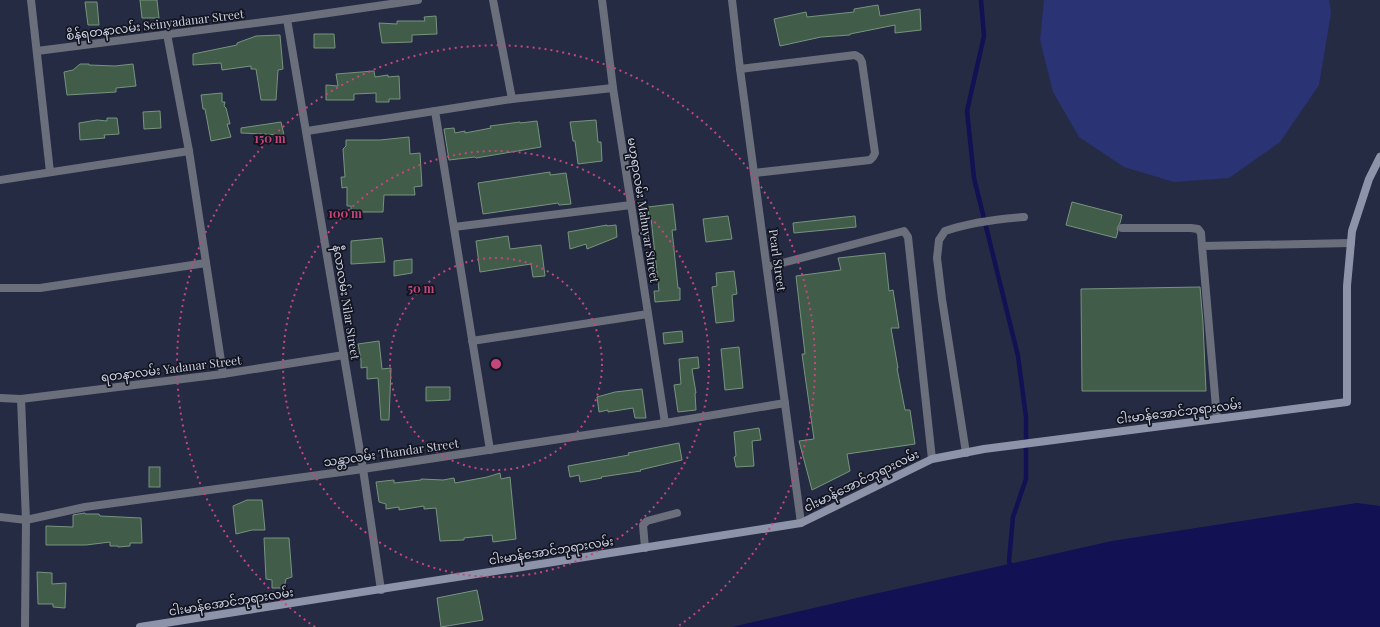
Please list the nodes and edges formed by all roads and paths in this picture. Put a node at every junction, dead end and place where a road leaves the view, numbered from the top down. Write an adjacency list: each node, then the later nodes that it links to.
1 (31, 0): 8 (street)
2 (418, 0): 6 (street, စိန်ရတနာလမ်း Seinyadanar Street)
3 (493, 0): 11 (street)
4 (602, 0): 10 (street, မဟူရာလမ်း Mahuyar Street)
5 (732, 0): 9 (street, Pearl Street)
6 (287, 19): 7 (street, စိန်ရတနာလမ်း Seinyadanar Street); 13 (street, နီလာလမ်း Nilar Street)
7 (167, 34): 8 (street, စိန်ရတနာလမ်း Seinyadanar Street); 14 (street)
8 (37, 51): 16 (street)
9 (740, 69): 17 (street, Pearl Street); 17 (street)
10 (613, 88): 11 (street); 19 (street, မဟူရာလမ်း Mahuyar Street)
11 (512, 99): 12 (street)
12 (435, 111): 13 (street); 21 (street)
13 (307, 131): 30 (street, နီလာလမ်း Nilar Street)
14 (189, 151): 16 (street); 25 (street)
15 (1380, 157): 23 (main road, ငါးမာန်အောင်ဘုရားလမ်း)
16 (50, 172): 18 (street)
17 (754, 173): 26 (street, Pearl Street)
18 (0, 180)
19 (631, 205): 21 (street); 28 (street, မဟူရာလမ်း Mahuyar Street)
20 (1024, 217): 38 (street)
21 (454, 227): 29 (street)
22 (1122, 228): 24 (street)
23 (1351, 243): 24 (street); 35 (main road, ငါးမာန်အောင်ဘုရားလမ်း)
24 (1202, 246): 35 (street)
25 (206, 263): 27 (street); 31 (street)
26 (767, 267): 34 (street, Pearl Street); 39 (street)
27 (0, 288)
28 (648, 314): 29 (street); 36 (street, မဟူရာလမ်း Mahuyar Street)
29 (472, 341): 37 (street)
30 (344, 355): 31 (street, ရတနာလမ်း Yadanar Street); 40 (street, နီလာလမ်း Nilar Street)
31 (223, 374): 33 (street, ရတနာလမ်း Yadanar Street)
32 (0, 398): 33 (street, ရတနာလမ်း Yadanar Street)
33 (21, 399): 43 (street)
34 (785, 403): 36 (street, သန္တာလမ်း Thandar Street); 44 (street, Pearl Street)
35 (1217, 419): 38 (main road, ငါးမာန်အောင်ဘုရားလမ်း)
36 (665, 423): 37 (street, သန္တာလမ်း Thandar Street)
37 (490, 450): 40 (street, သန္တာလမ်း Thandar Street)
38 (966, 453): 39 (main road, ငါးမာန်အောင်ဘုရားလမ်း)
39 (932, 459): 44 (main road, ငါးမာန်အောင်ဘုရားလမ်း)
40 (363, 469): 43 (street, သန္တာလမ်း Thandar Street); 46 (street, နီလာလမ်း Nilar Street)
41 (677, 513): 45 (street)
42 (0, 517): 43 (street, သန္တာလမ်း Thandar Street)
43 (26, 520): 47 (street)
44 (801, 523): 45 (main road, ငါးမာန်အောင်ဘုရားလမ်း)
45 (645, 548): 46 (main road, ငါးမာန်အောင်ဘုရားလမ်း)
46 (381, 590): 48 (main road, ငါးမာန်အောင်ဘုရားလမ်း)
47 (25, 627)
48 (140, 627)

